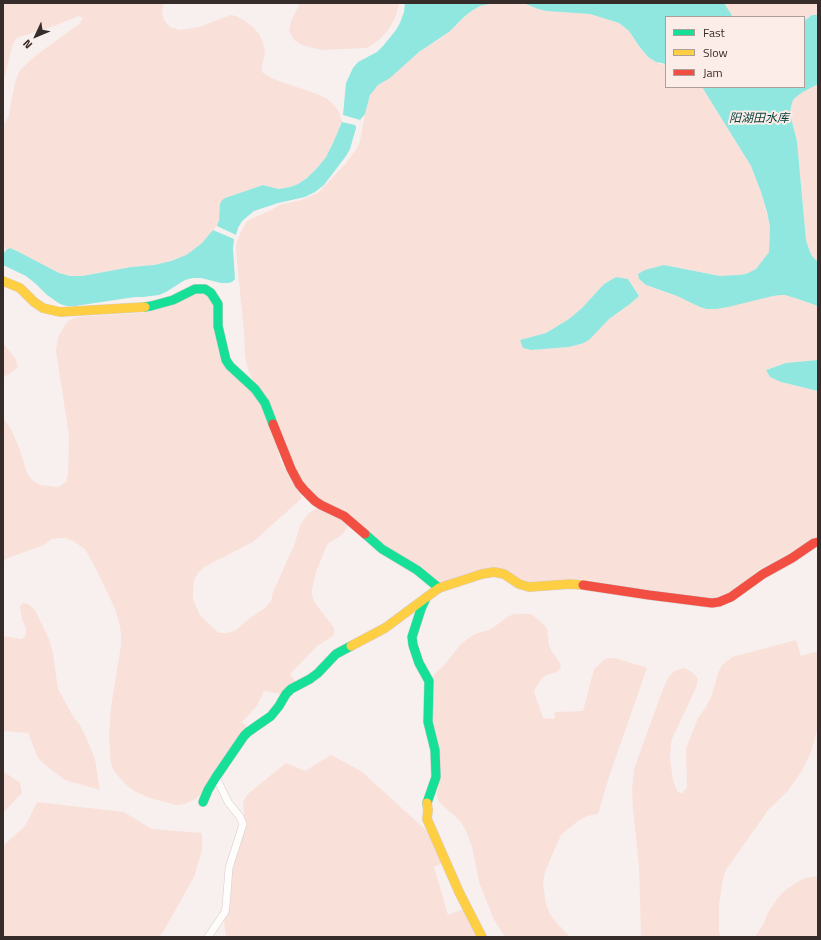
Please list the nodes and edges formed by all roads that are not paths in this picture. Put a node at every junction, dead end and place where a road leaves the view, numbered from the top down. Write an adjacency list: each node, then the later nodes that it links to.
1 (3, 281): 3 (street)
2 (818, 542): 3 (street)
3 (439, 588): 4 (street)
4 (427, 596): 5 (street); 8 (street)
5 (216, 777): 6 (street); 7 (street)
6 (203, 802)
7 (208, 937)
8 (482, 937)

